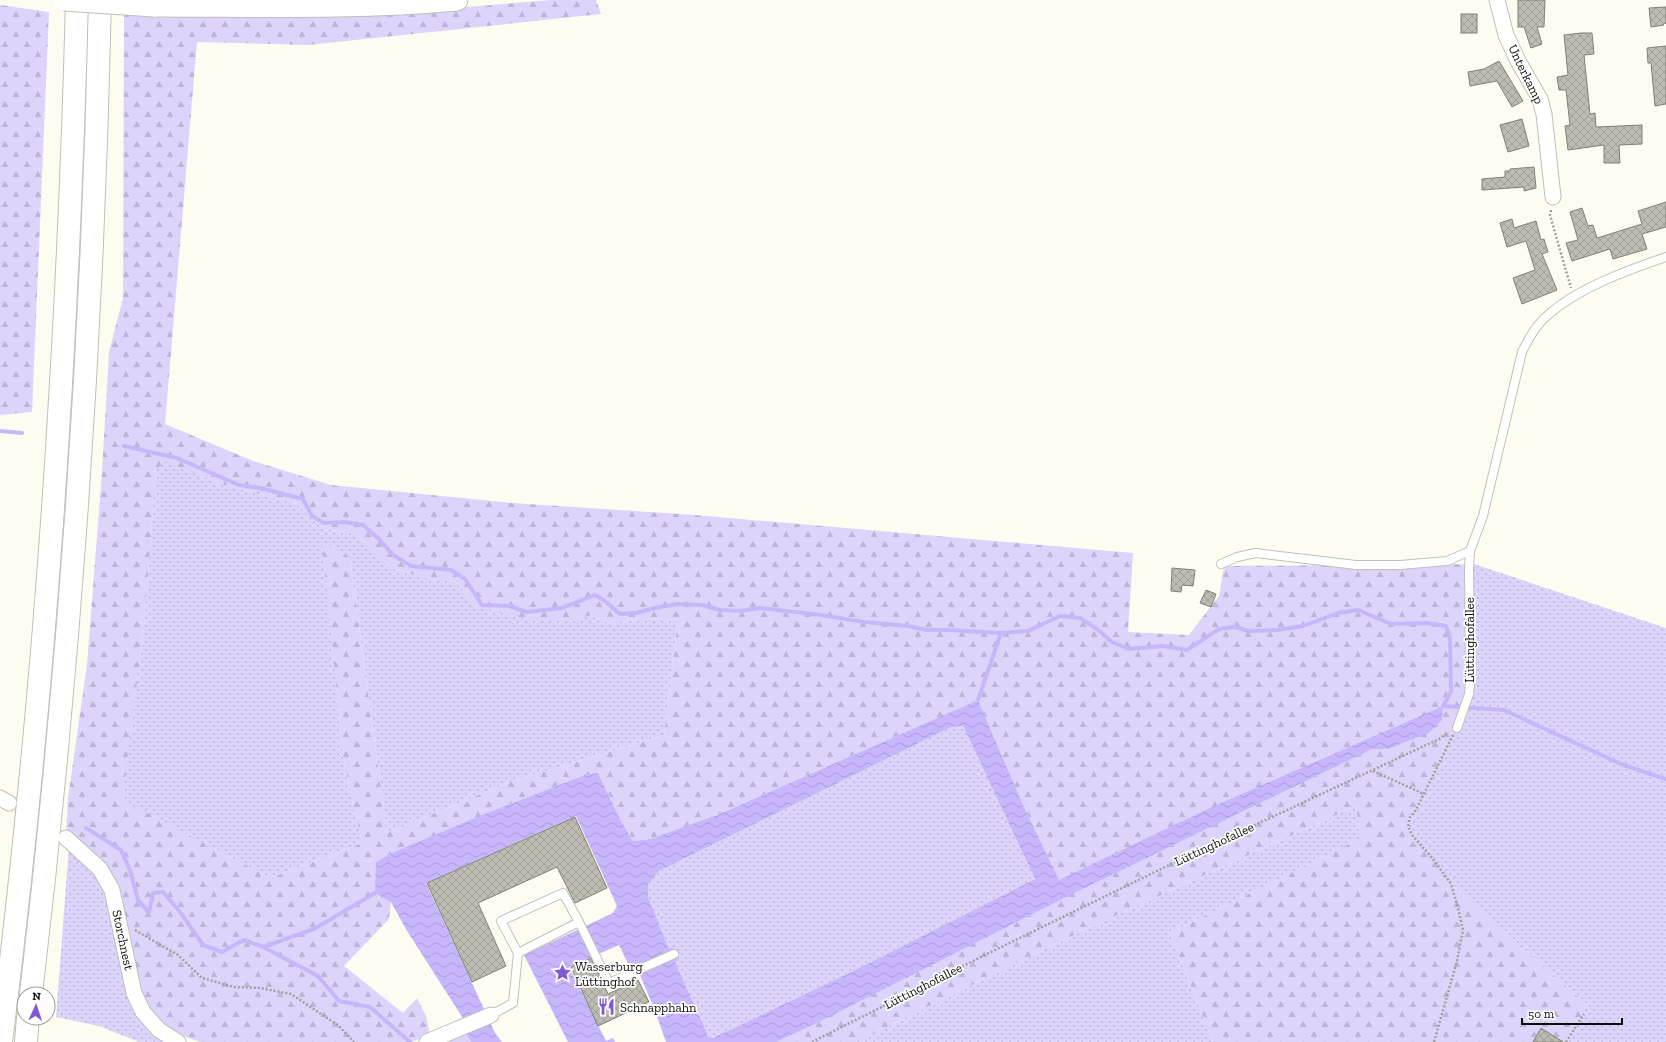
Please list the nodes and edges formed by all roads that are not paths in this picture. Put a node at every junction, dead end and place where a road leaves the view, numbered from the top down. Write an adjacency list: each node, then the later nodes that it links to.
1 (64, 0): 4 (main road, bridge)
2 (76, 0): 19 (highway)
3 (100, 0): 15 (highway)
4 (457, 0)
5 (1497, 0): 6 (street, Unterkamp)
6 (1553, 197)
7 (1666, 257): 8 (lane, Lüttinghofallee)
8 (1470, 551): 9 (lane); 10 (lane, Lüttinghofallee)
9 (1221, 564)
10 (1457, 728)
11 (66, 838): 21 (street, Storchnest)
12 (579, 923): 13 (lane); 13 (lane); 14 (lane)
13 (518, 953): 16 (lane)
14 (674, 954)
15 (32, 986)
16 (491, 1015): 18 (street)
17 (27, 1026): 20 (highway)
18 (431, 1040)
19 (1, 1042)
20 (26, 1042)
21 (178, 1042)

